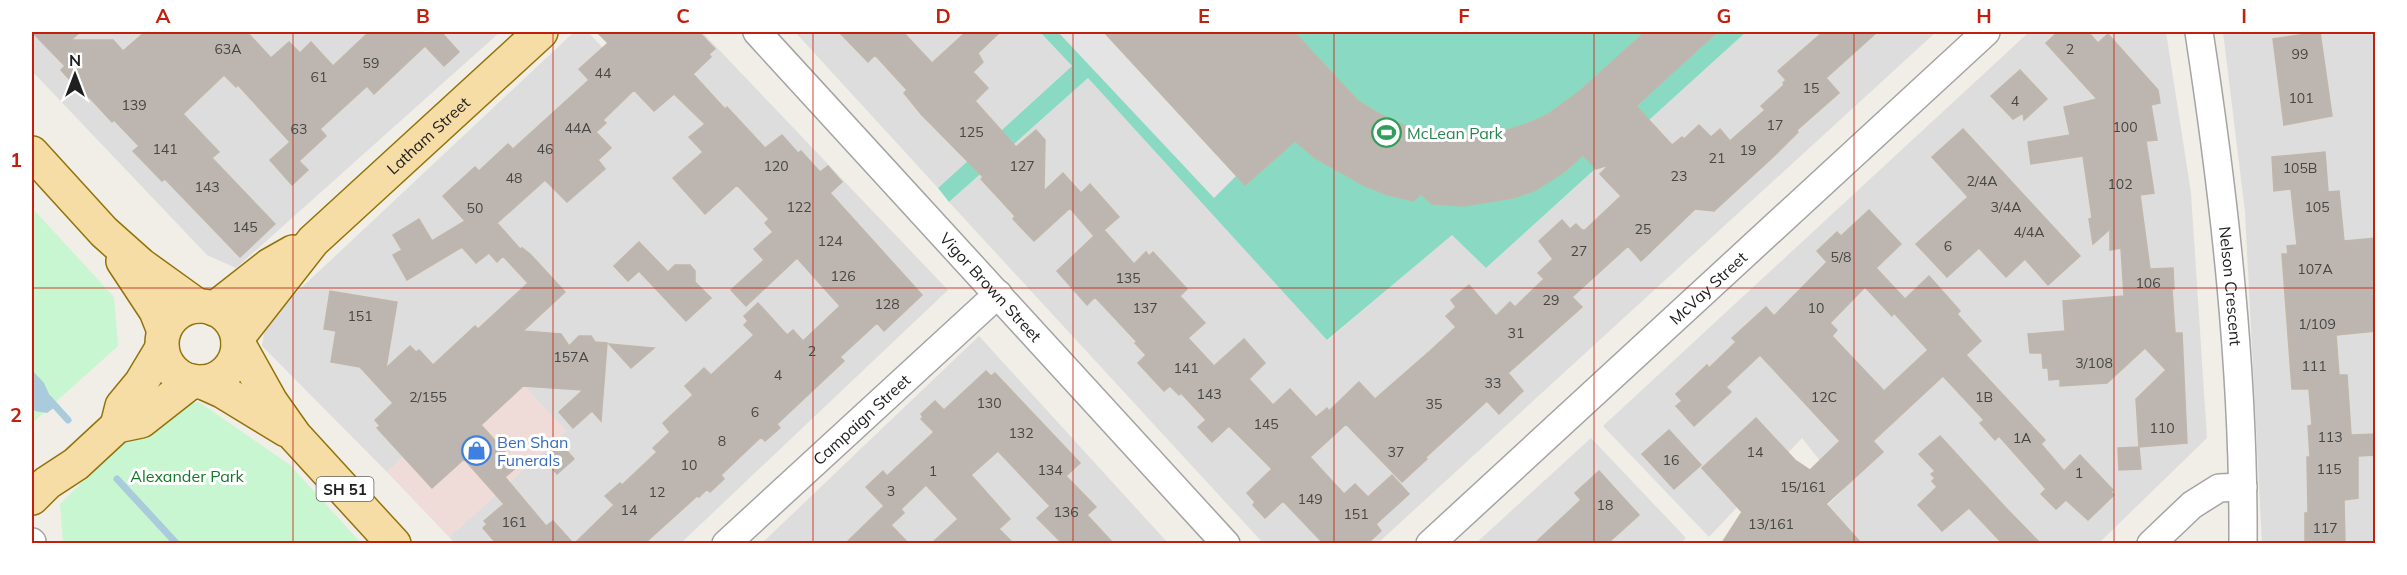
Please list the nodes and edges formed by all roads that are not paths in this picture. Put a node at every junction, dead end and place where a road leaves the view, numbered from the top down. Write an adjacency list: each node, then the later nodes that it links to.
1 (542, 32): 7 (main road, Latham Street)
2 (757, 32): 8 (street, Vigor Brown Street)
3 (1986, 32): 20 (street, McVay Street)
4 (2199, 32): 15 (street, Nelson Crescent)
5 (32, 153): 6 (main road, SH 51)
6 (104, 232): 9 (main road, SH 51); 10 (main road, SH 51)
7 (313, 241): 9 (main road, Latham Street); 11 (main road, Latham Street)
8 (998, 294): 18 (street, Campaign Street); 19 (street, Vigor Brown Street)
9 (206, 307): 10 (main road); 11 (main road, SH 51)
10 (163, 340): 12 (main road, SH 51); 13 (main road)
11 (238, 340): 12 (main road); 14 (main road, SH 51)
12 (197, 382): 13 (main road); 14 (main road, SH 51)
13 (117, 426): 16 (main road)
14 (295, 436): 17 (main road, SH 51)
15 (2243, 487): 21 (street); 22 (street, Nelson Crescent)
16 (32, 498)
17 (394, 543)
18 (726, 543)
19 (1226, 543)
20 (1430, 543)
21 (2151, 543)
22 (2243, 543)

